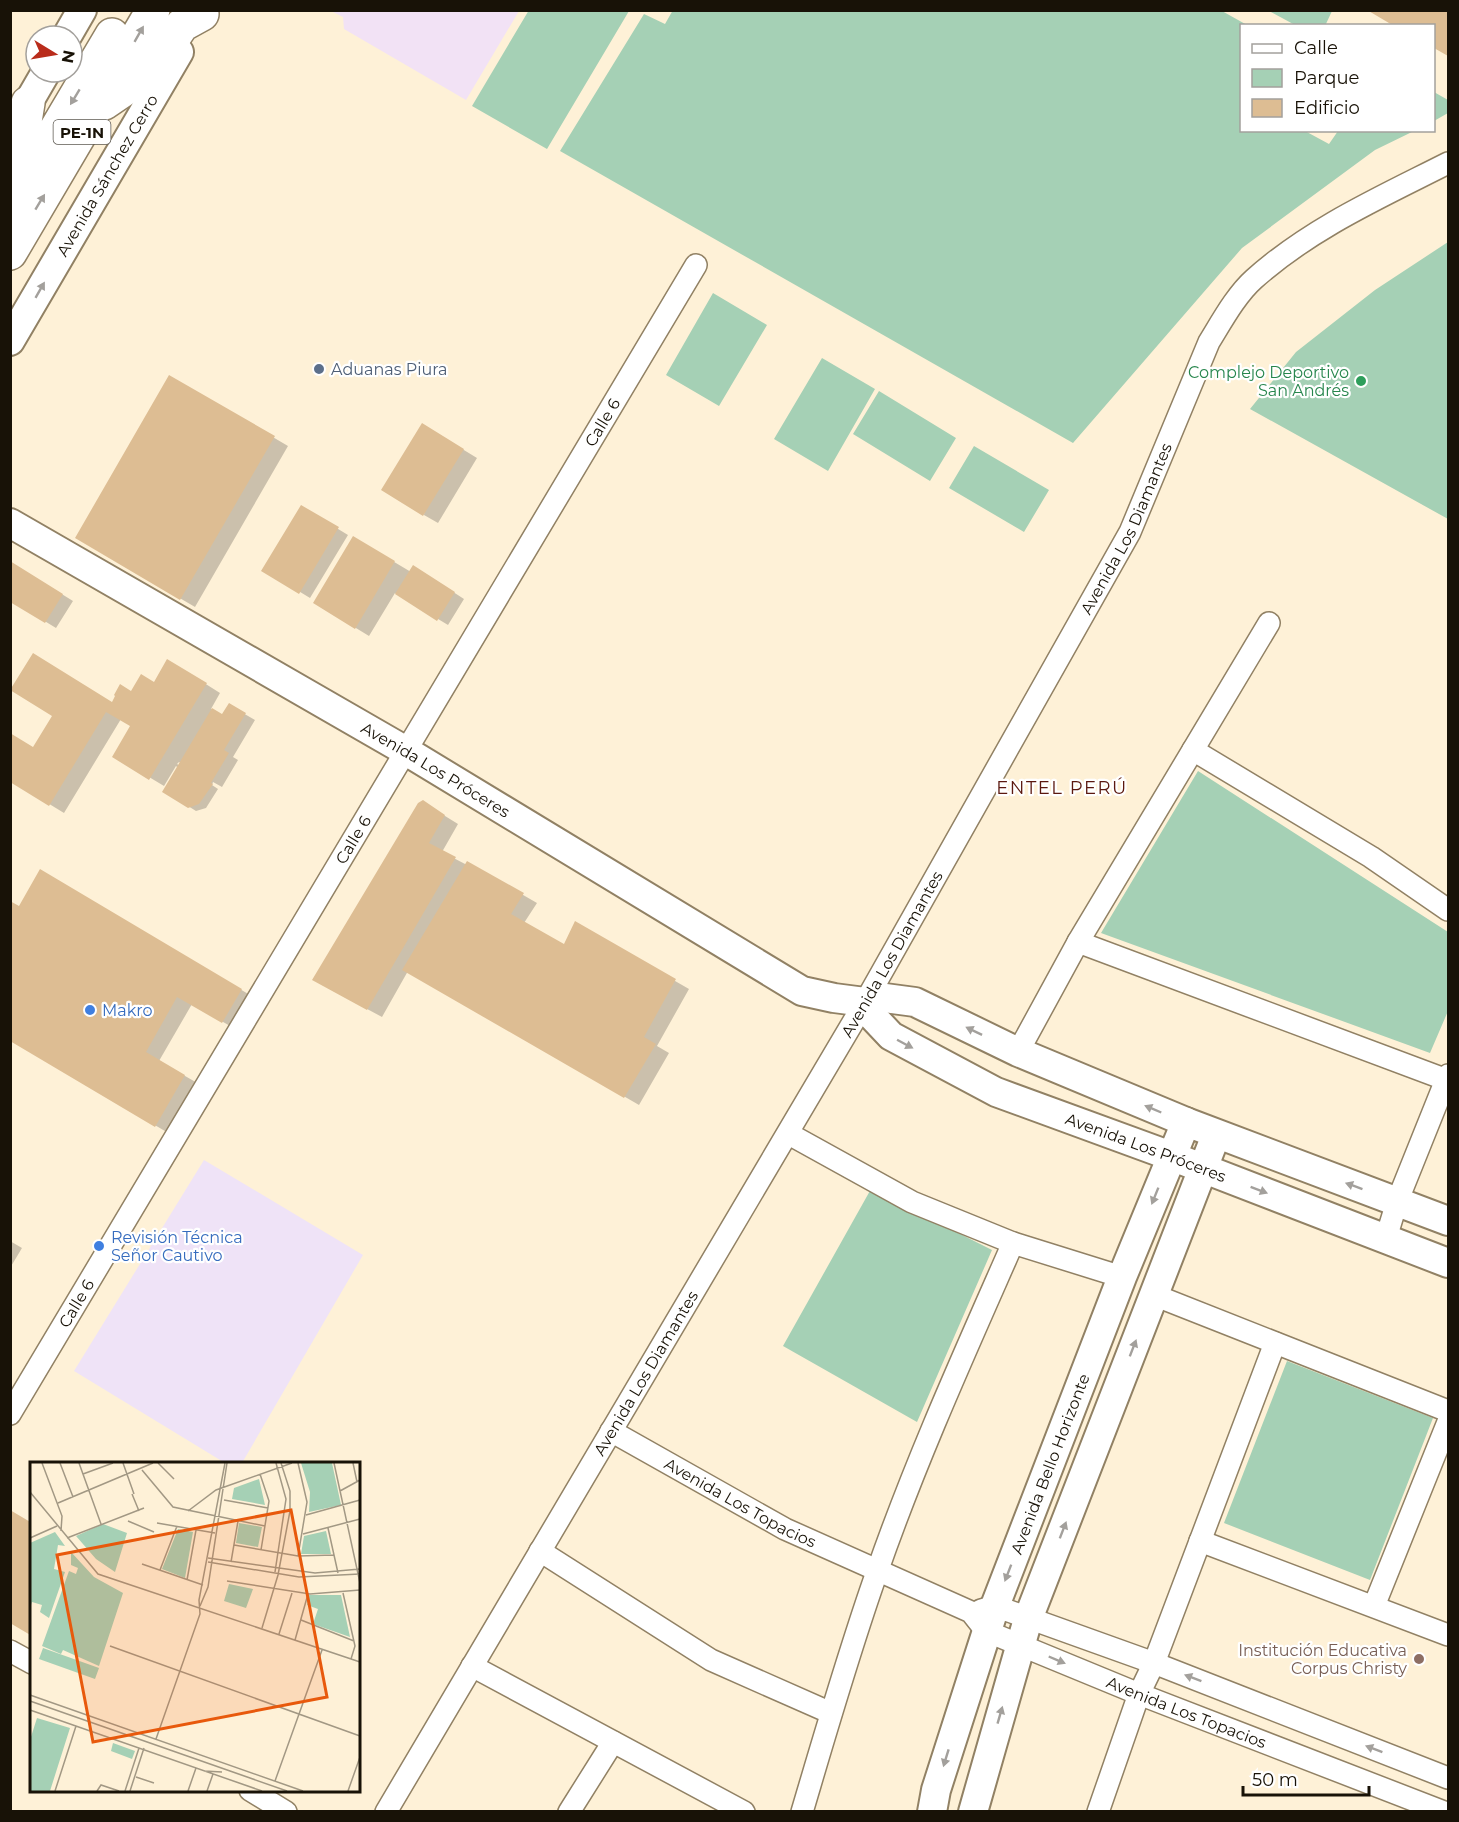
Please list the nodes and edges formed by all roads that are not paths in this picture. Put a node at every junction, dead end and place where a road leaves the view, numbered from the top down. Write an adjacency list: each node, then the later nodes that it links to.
1 (82, 10): 5 (street)
2 (127, 10): 12 (highway, PE-1N, one-way to 12)
3 (153, 10): 8 (highway, PE-1N, one-way to 3)
4 (202, 12): 8 (highway); 15 (street, Avenida Sánchez Cerro, one-way to 4)
5 (74, 24)
6 (39, 84): 7 (street)
7 (28, 103): 9 (street); 11 (highway)
8 (95, 109): 13 (highway, PE-1N, one-way to 8)
9 (10, 132)
10 (1449, 163): 22 (street, Avenida Los Diamantes)
11 (10, 184)
12 (10, 207)
13 (10, 253)
14 (696, 265): 18 (street, Calle 6)
15 (10, 341)
16 (10, 523): 18 (street, Avenida Los Próceres)
17 (1269, 624): 19 (street)
18 (406, 750): 22 (street, Avenida Los Próceres); 39 (street, Calle 6)
19 (1193, 750): 20 (street); 21 (street)
20 (1449, 910)
21 (1078, 942): 23 (street); 24 (street)
22 (866, 1002): 23 (street, Avenida Los Próceres, one-way to 22); 26 (street, Avenida Los Diamantes); 28 (street, Avenida Los Próceres, one-way to 28)
23 (1017, 1052): 25 (street, Avenida Los Próceres, one-way to 23)
24 (1448, 1078): 30 (street)
25 (1186, 1122): 27 (street, Avenida Los Próceres); 28 (street, Avenida Bello Horizonte)
26 (789, 1134): 33 (street); 41 (street, Avenida Los Diamantes)
27 (1216, 1134): 29 (street); 30 (street, Avenida Los Próceres, one-way to 27)
28 (1171, 1156): 29 (street, Avenida Los Próceres); 35 (street, Avenida Bello Horizonte, one-way to 35)
29 (1202, 1168): 32 (street, Avenida Los Próceres, one-way to 32); 36 (street)
30 (1397, 1202): 31 (street, Avenida Los Próceres); 32 (street)
31 (1449, 1221)
32 (1386, 1238): 34 (street, Avenida Los Próceres)
33 (1013, 1243): 35 (street); 44 (street)
34 (1449, 1263)
35 (1122, 1276): 46 (street, Avenida Bello Horizonte, one-way to 46)
36 (1154, 1295): 37 (street); 47 (street, one-way to 36)
37 (1275, 1343): 38 (street); 42 (street)
38 (1449, 1411)
39 (10, 1414)
40 (1449, 1422): 45 (street)
41 (611, 1431): 43 (street, Avenida Los Diamantes); 44 (street, Avenida Los Topacios)
42 (1200, 1541): 45 (street); 51 (street)
43 (540, 1551): 52 (street, Avenida Los Diamantes); 54 (street)
44 (877, 1570): 46 (street, Avenida Los Topacios); 54 (street)
45 (1374, 1606): 48 (street)
46 (984, 1616): 47 (street, Avenida Los Topacios); 63 (street, Avenida Bello Horizonte, one-way to 63)
47 (1024, 1631): 51 (street, Avenida Los Topacios); 53 (street, Avenida Los Topacios, one-way to 53); 64 (street, one-way to 47)
48 (1449, 1635)
49 (10, 1651): 50 (street)
50 (30, 1662)
51 (1154, 1663): 53 (street); 56 (street, Avenida Los Topacios, one-way to 51)
52 (472, 1666): 55 (street); 59 (street, Avenida Los Diamantes)
53 (1139, 1694): 65 (street); 66 (street, Avenida Los Topacios)
54 (831, 1713): 62 (street)
55 (614, 1742): 60 (street); 61 (street)
56 (1449, 1778)
57 (252, 1792): 58 (street)
58 (286, 1812)
59 (386, 1812)
60 (569, 1812)
61 (744, 1812)
62 (802, 1812)
63 (932, 1812)
64 (973, 1812)
65 (1098, 1812)
66 (1444, 1812)

